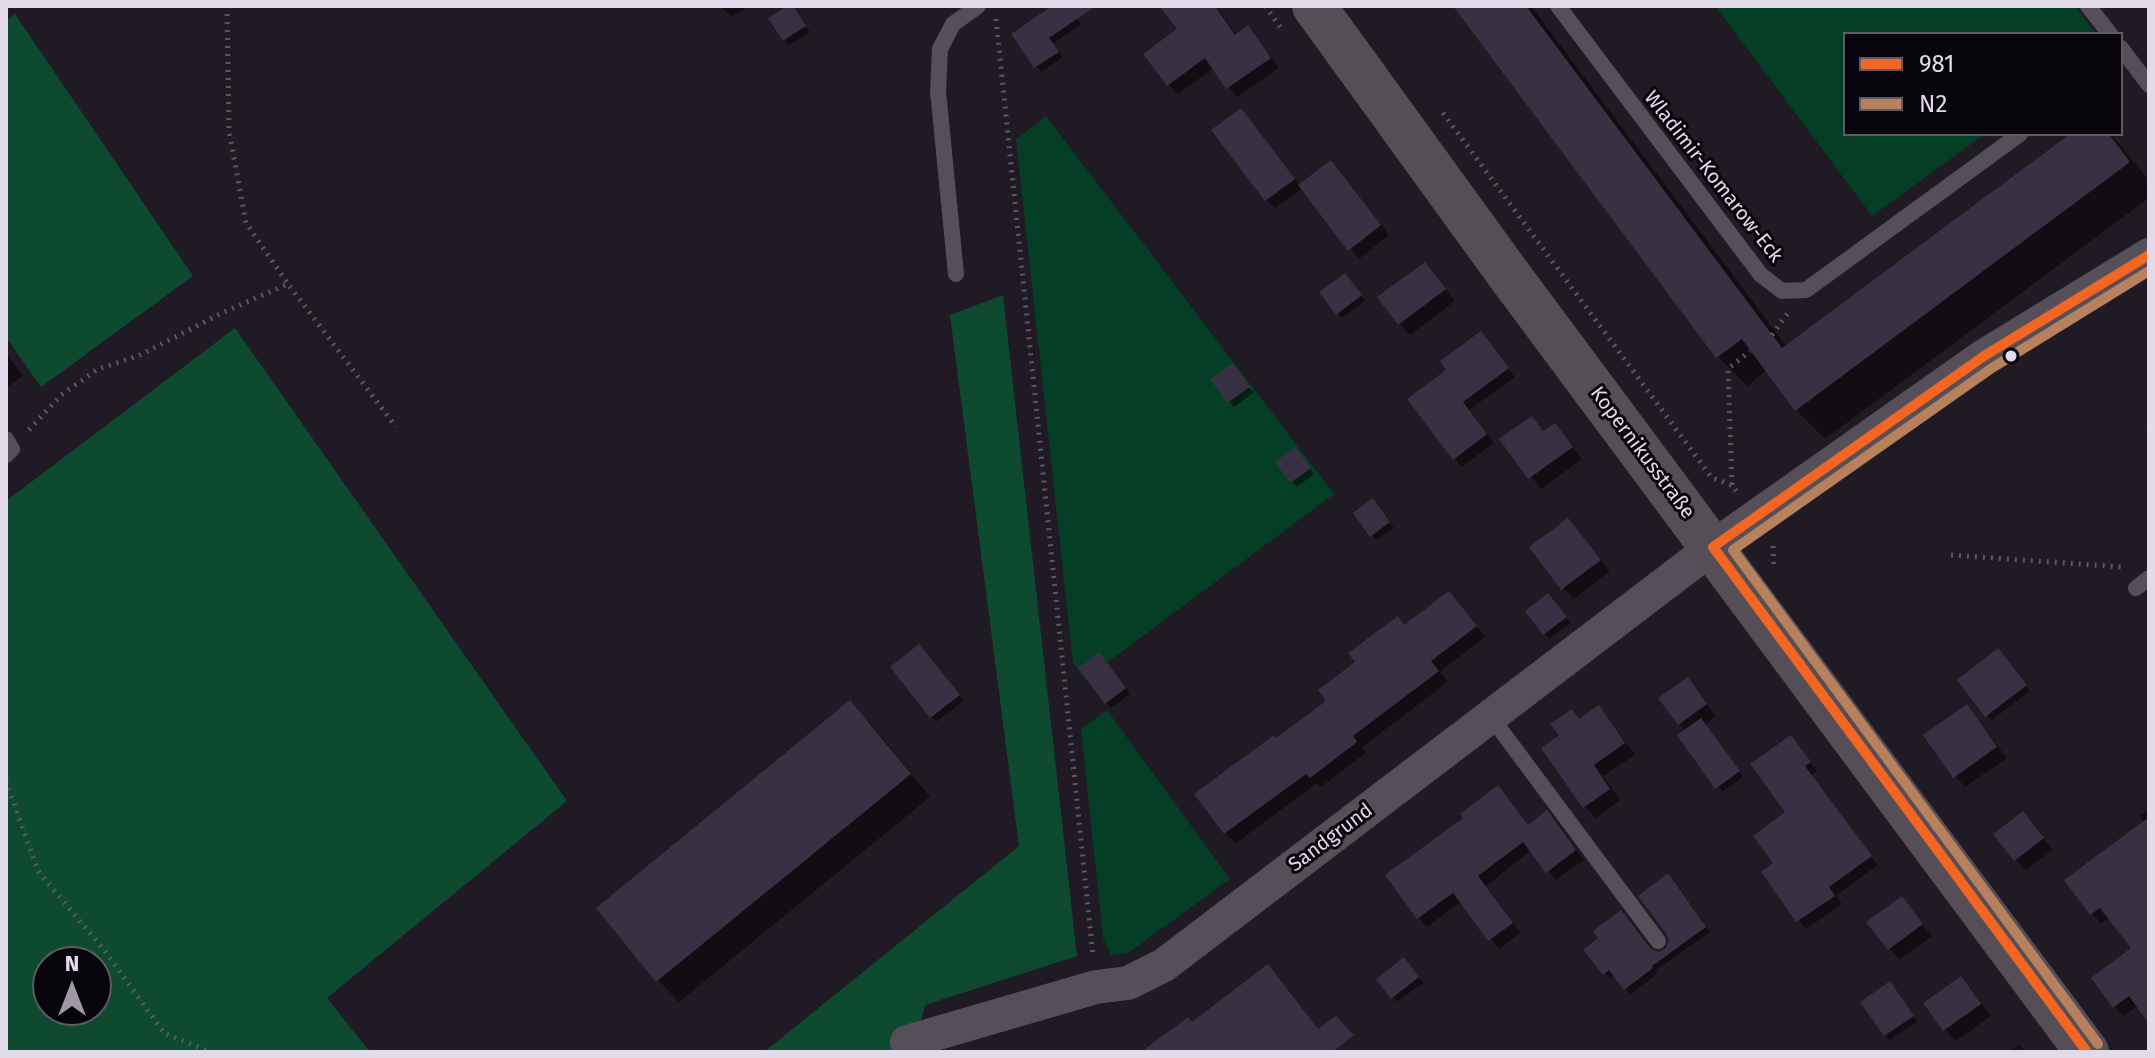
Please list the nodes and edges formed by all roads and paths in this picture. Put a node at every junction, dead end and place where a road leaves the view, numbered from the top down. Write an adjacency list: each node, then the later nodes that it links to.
1 (227, 6): 13 (path)
2 (978, 6): 12 (lane)
3 (995, 6): 24 (path)
4 (1314, 6): 18 (main road, Kopernikusstraße)
5 (1558, 6): 10 (lane, Wladimir-Komarow-Eck)
6 (2088, 6): 7 (lane)
7 (2108, 32)
8 (2123, 55): 9 (lane)
9 (2149, 85)
10 (2017, 136)
11 (2149, 255): 18 (street, Sandgrund)
12 (956, 274)
13 (288, 284): 15 (path); 16 (path)
14 (1750, 351): 17 (path)
15 (396, 427)
16 (8, 448)
17 (1732, 485)
18 (1713, 547): 21 (street, Sandgrund); 27 (main road, Kopernikusstraße)
19 (1951, 555): 20 (path)
20 (2134, 568)
21 (1491, 717): 23 (lane); 24 (street, Sandgrund)
22 (6, 781): 26 (path)
23 (1658, 941)
24 (1096, 987): 25 (street, Sandgrund)
25 (907, 1042)
26 (210, 1052)
27 (2087, 1052)

